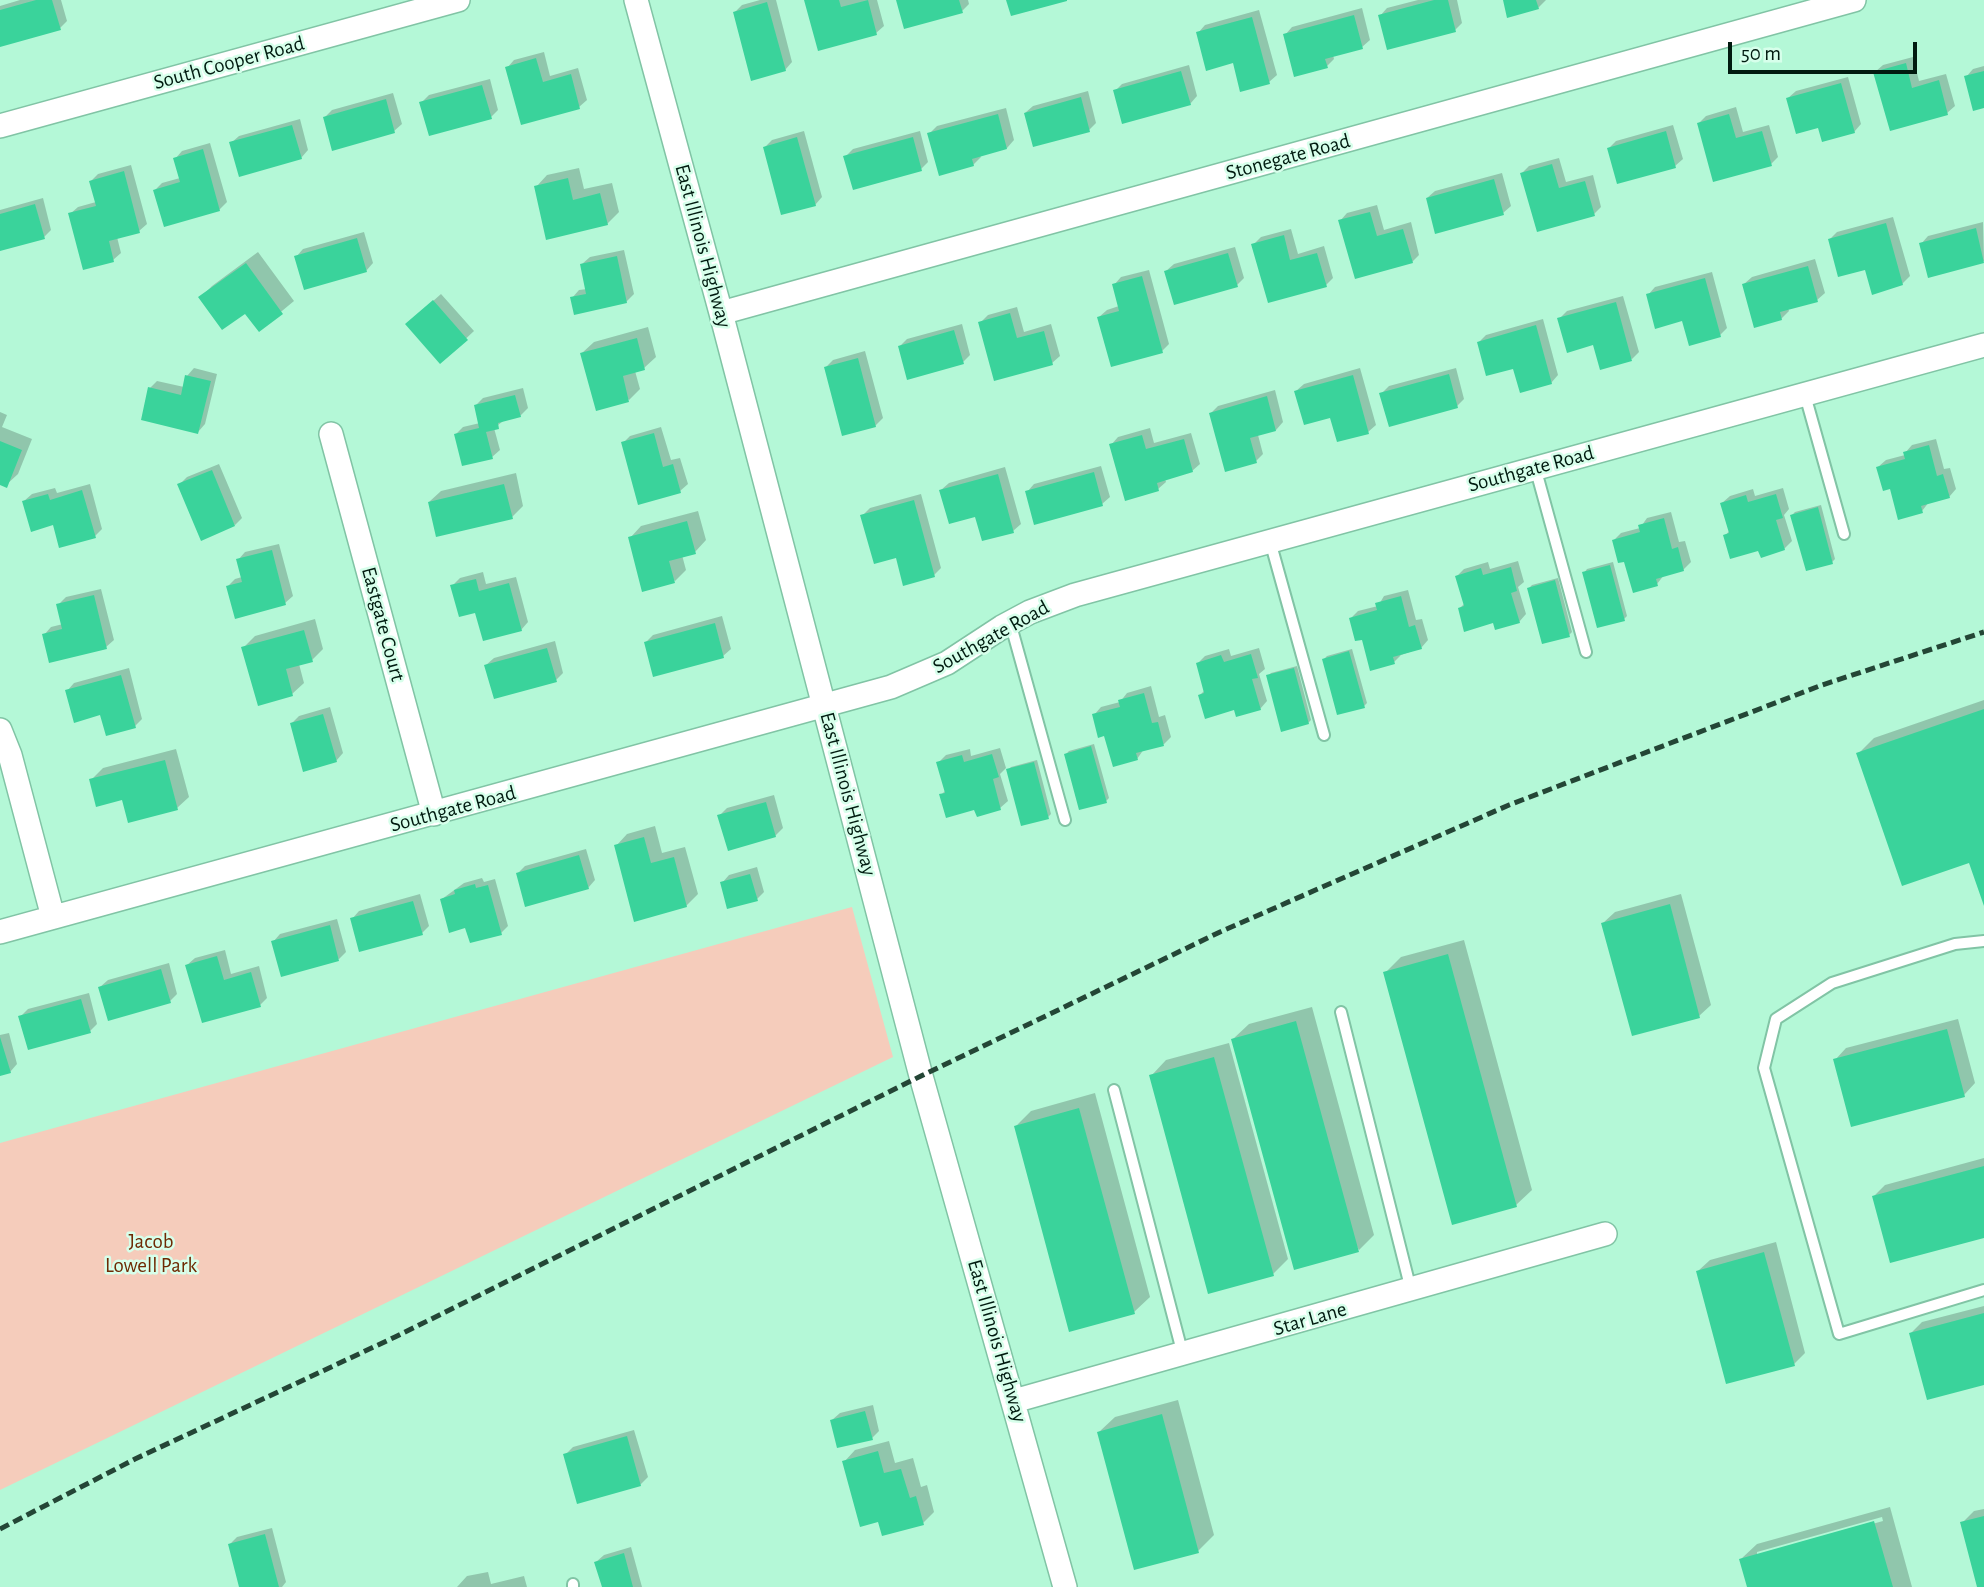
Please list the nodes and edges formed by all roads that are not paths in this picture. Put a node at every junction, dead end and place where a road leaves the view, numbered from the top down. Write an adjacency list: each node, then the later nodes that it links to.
1 (458, 0): 4 (street, South Cooper Road)
2 (636, 0): 5 (street, East Illinois Highway)
3 (1854, 0): 5 (street, Stonegate Road)
4 (0, 126)
5 (721, 313): 14 (street, East Illinois Highway)
6 (1984, 345): 7 (street, Southgate Road)
7 (1805, 395): 9 (street, Southgate Road); 10 (lane)
8 (331, 434): 17 (street, Eastgate Court)
9 (1535, 467): 11 (street, Southgate Road); 13 (lane)
10 (1844, 534)
11 (1270, 541): 12 (street, Southgate Road); 16 (lane)
12 (1010, 622): 14 (street, Southgate Road); 18 (lane)
13 (1586, 652)
14 (825, 706): 17 (street, Southgate Road); 28 (street, East Illinois Highway)
15 (0, 730): 19 (street)
16 (1324, 735)
17 (434, 814): 19 (street, Southgate Road)
18 (1065, 820)
19 (53, 917): 20 (street, Southgate Road)
20 (0, 932)
21 (1984, 941): 26 (lane)
22 (1341, 1013): 25 (lane)
23 (1114, 1090): 27 (lane)
24 (1605, 1234): 25 (street, Star Lane)
25 (1411, 1290): 27 (street, Star Lane)
26 (1984, 1290)
27 (1183, 1355): 28 (street, Star Lane)
28 (1014, 1401): 29 (street, East Illinois Highway)
29 (1065, 1587)

